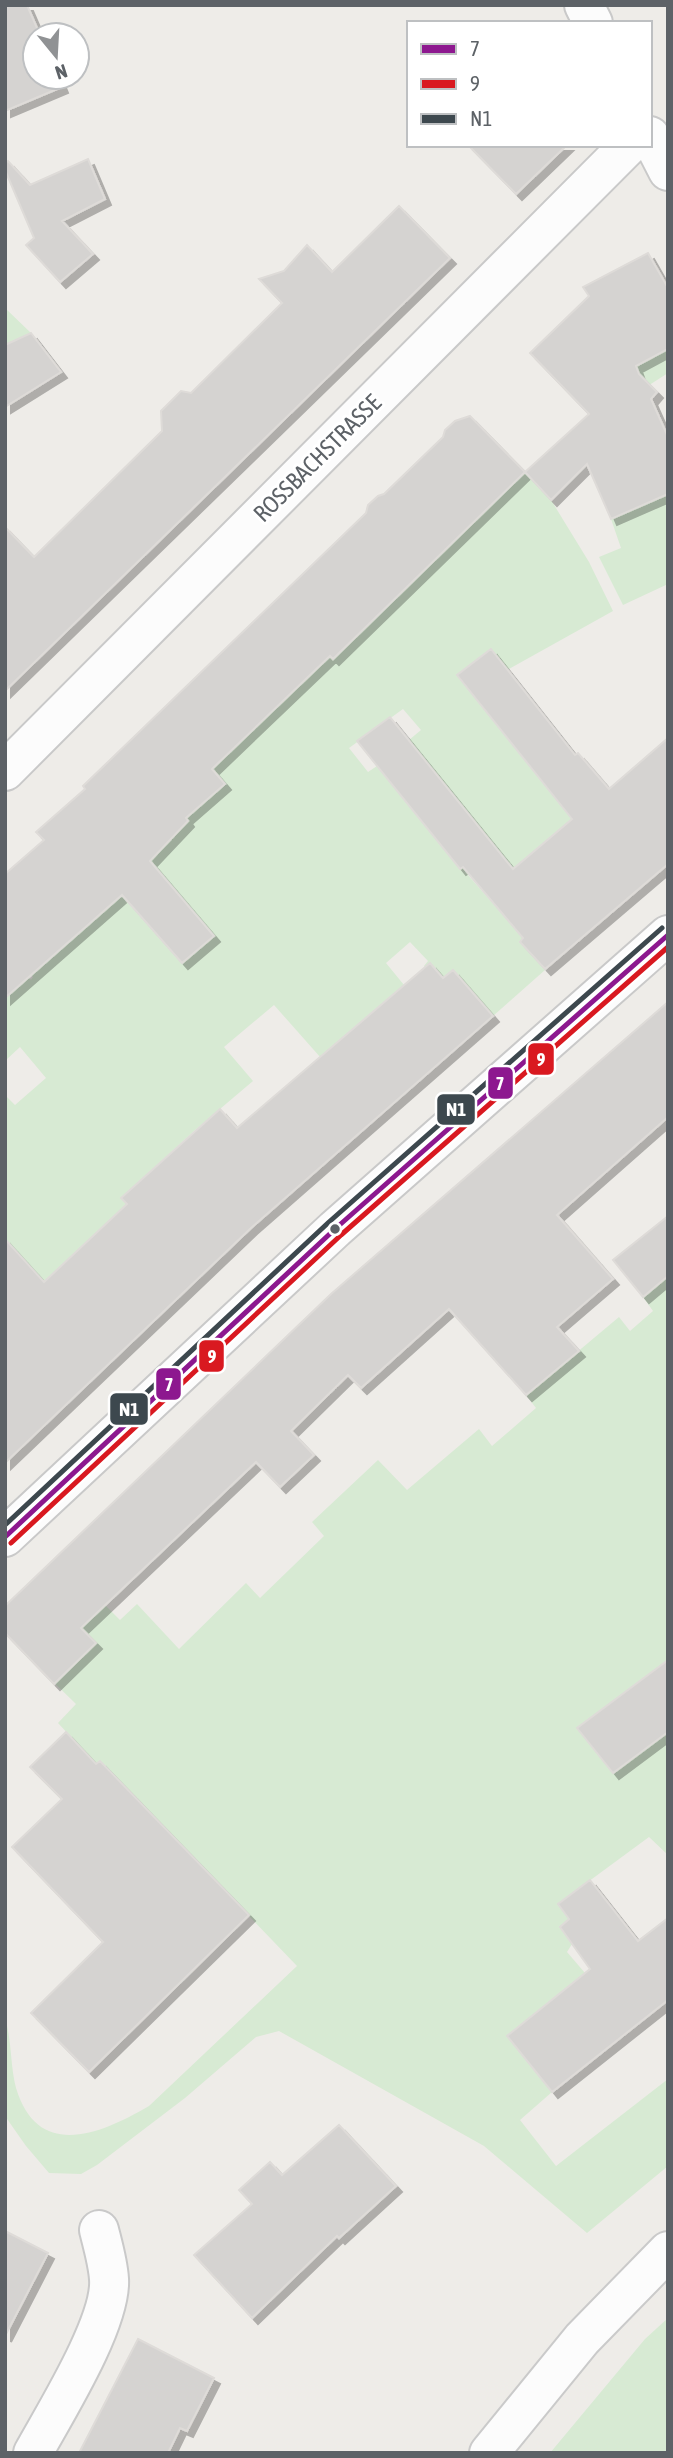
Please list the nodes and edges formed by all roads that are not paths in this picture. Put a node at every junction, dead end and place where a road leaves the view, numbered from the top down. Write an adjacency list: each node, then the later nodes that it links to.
1 (584, 5): 2 (street)
2 (592, 21)
3 (652, 140): 5 (street)
4 (627, 147): 6 (street, ROSSBACHSTRASSE)
5 (668, 171)
6 (5, 771)
7 (668, 936): 8 (street)
8 (5, 1536)
9 (99, 2230): 11 (street)
10 (668, 2251): 12 (street)
11 (33, 2453)
12 (489, 2453)

